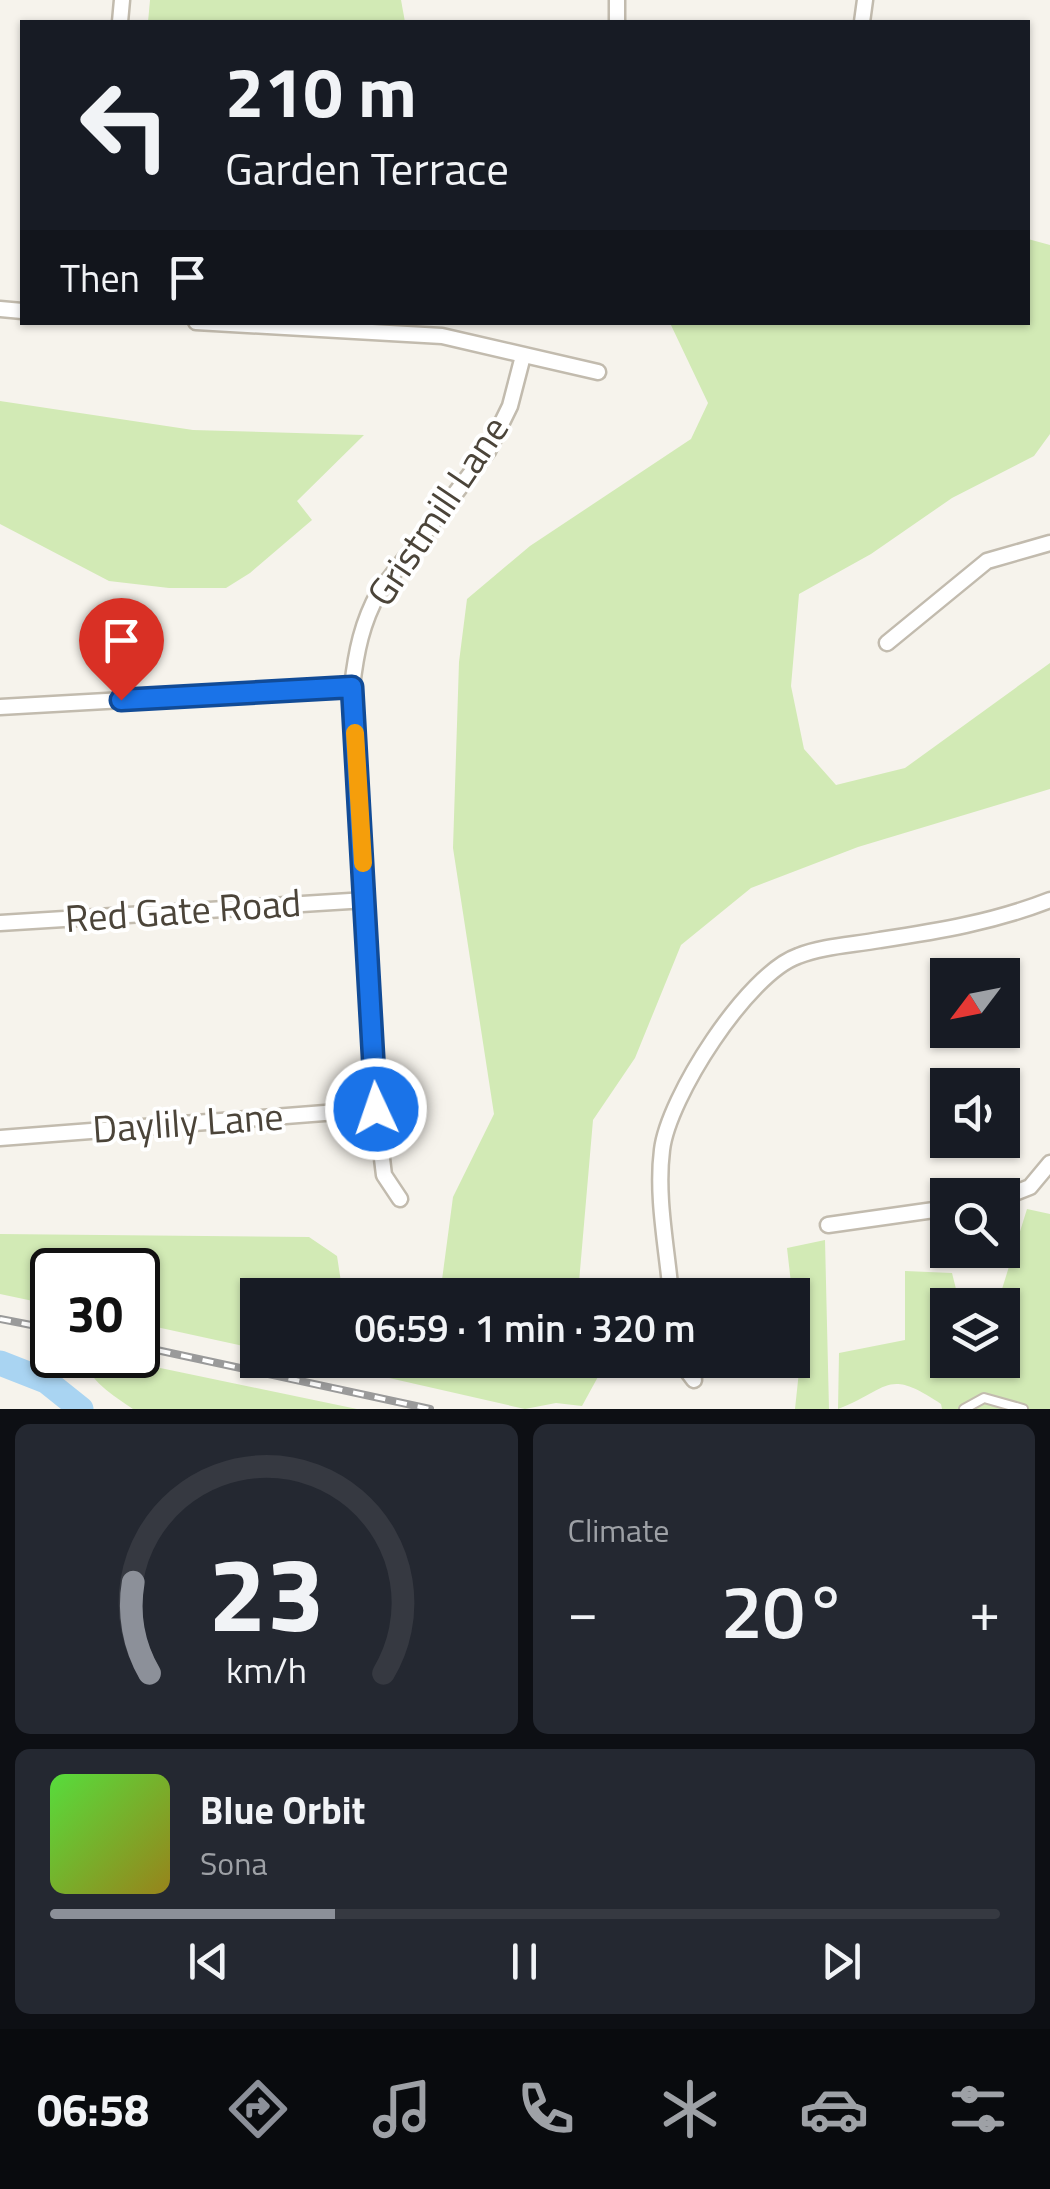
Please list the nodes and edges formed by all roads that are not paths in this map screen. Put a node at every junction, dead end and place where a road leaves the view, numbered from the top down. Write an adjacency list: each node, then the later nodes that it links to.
1 (249, 325): 2 (street)
2 (524, 356): 3 (street); 6 (street, Gristmill Lane)
3 (598, 372)
4 (1050, 543): 5 (street)
5 (887, 644)
6 (352, 687): 7 (street); 8 (street, Gristmill Lane)
7 (0, 708)
8 (366, 900): 10 (street, Red Gate Road); 11 (street, Gristmill Lane)
9 (1050, 900): 18 (street)
10 (0, 923)
11 (376, 1109): 12 (street, Daylily Lane); 15 (street, Gristmill Lane)
12 (0, 1138)
13 (1050, 1163): 14 (street)
14 (1020, 1191)
15 (400, 1200)
16 (930, 1211): 17 (street)
17 (828, 1225)
18 (670, 1278)
19 (964, 1409): 20 (lane)
20 (1024, 1409)

